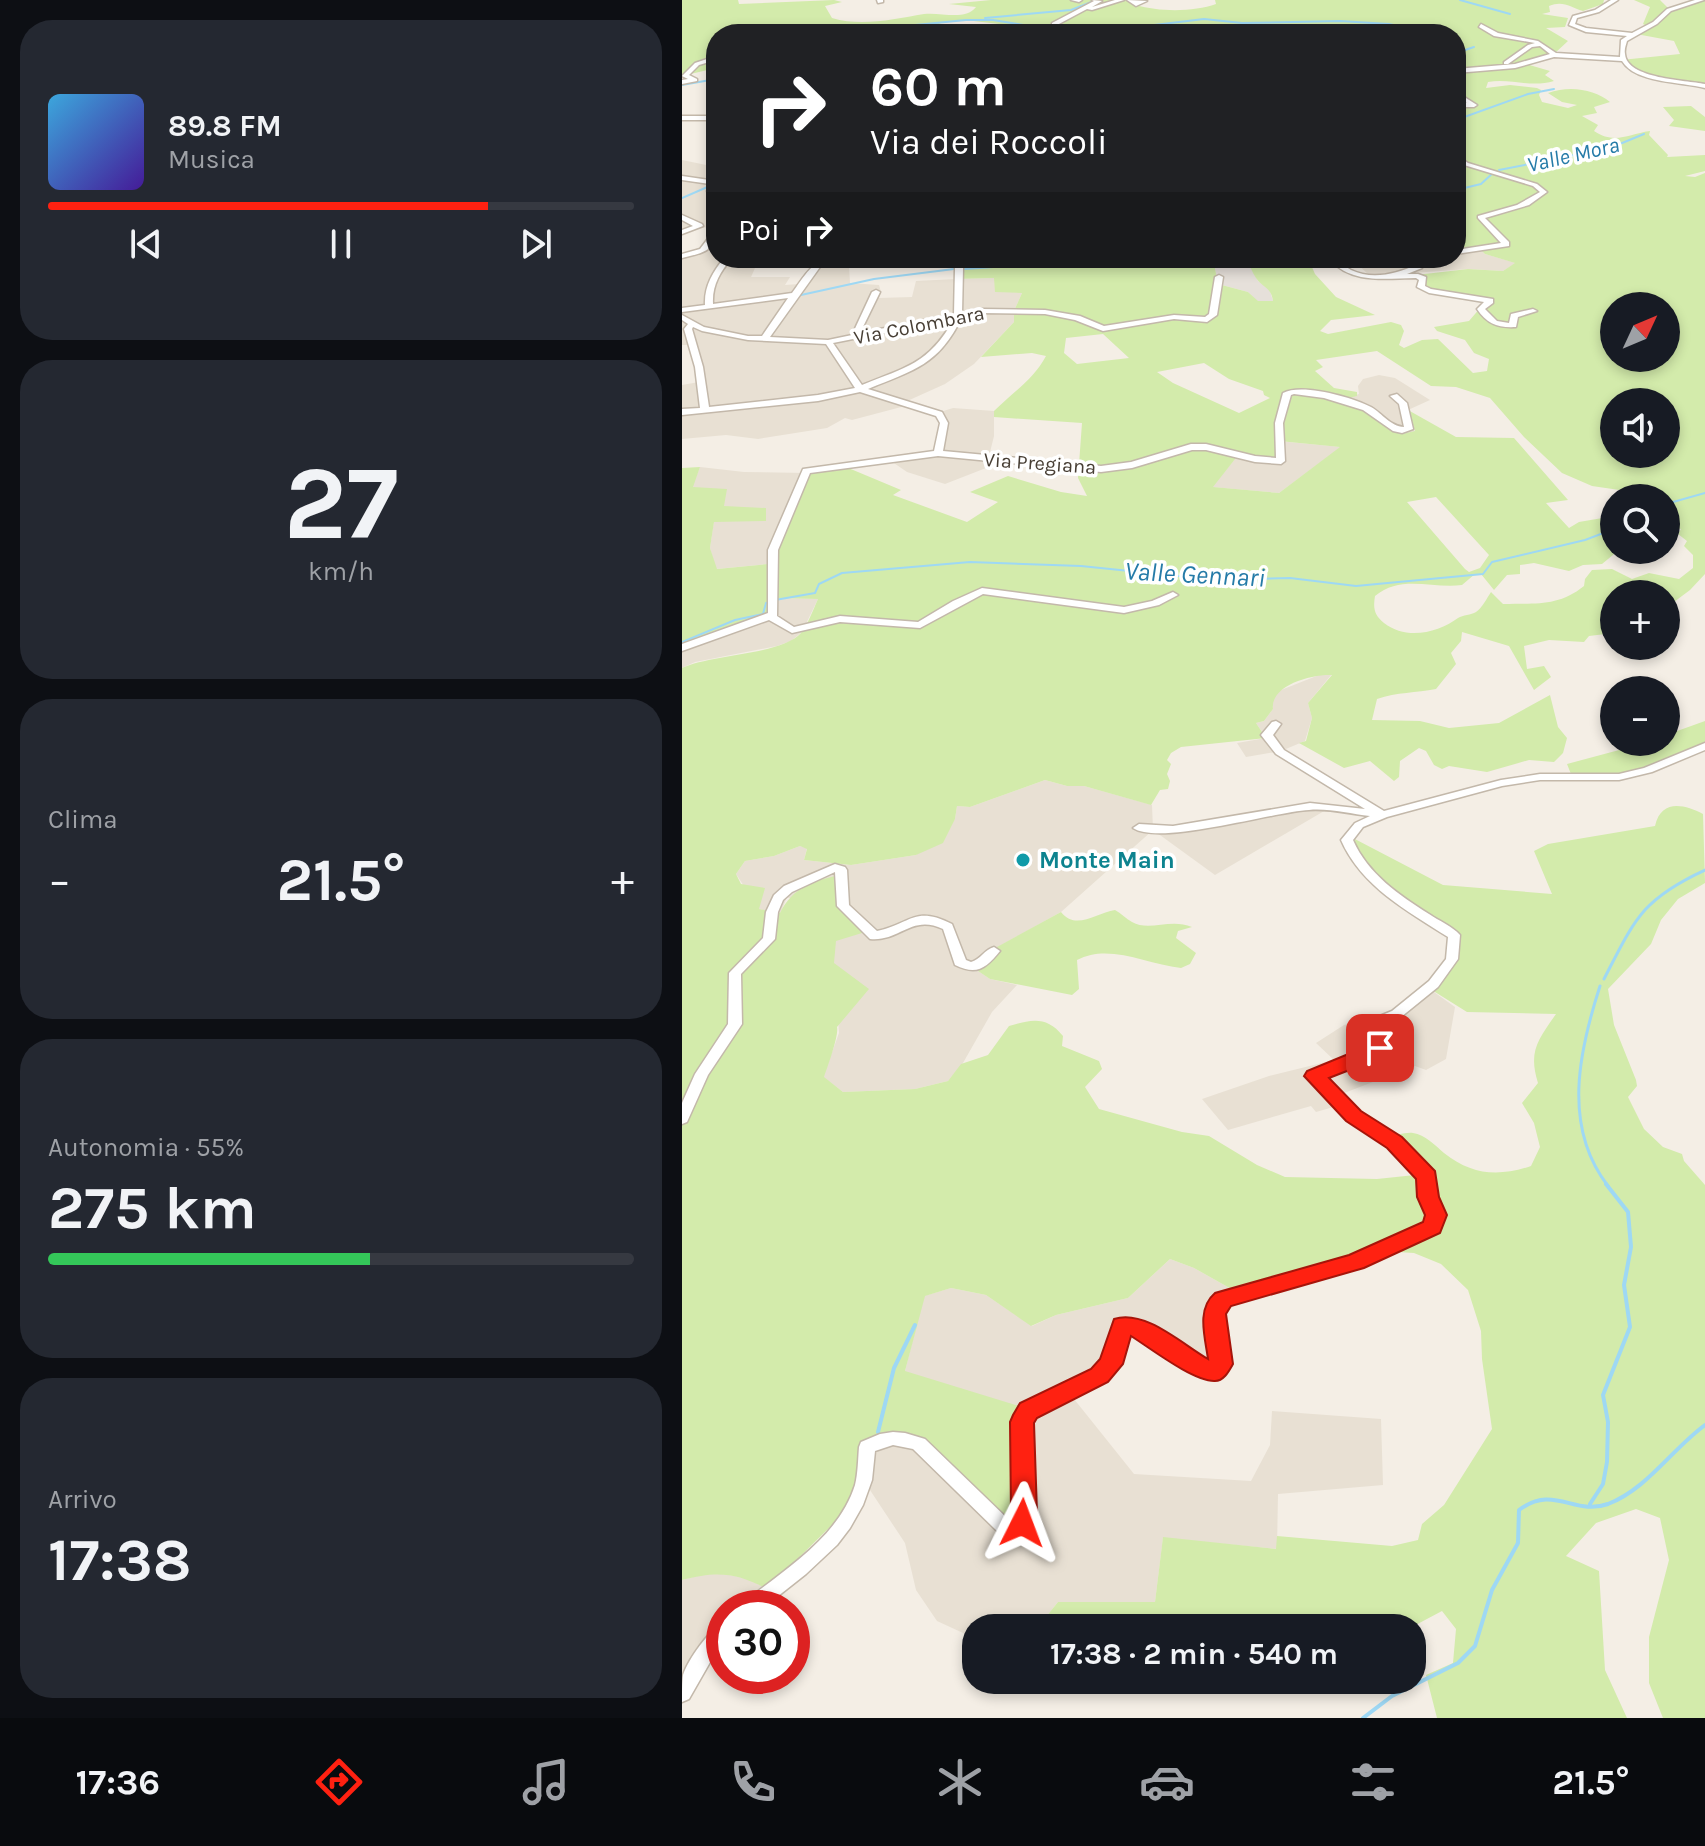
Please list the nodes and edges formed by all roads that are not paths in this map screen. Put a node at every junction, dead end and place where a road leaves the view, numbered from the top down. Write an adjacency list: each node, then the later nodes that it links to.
1 (1095, 0): 7 (street)
2 (1121, 0): 7 (street)
3 (1130, 0): 6 (street)
4 (1615, 0): 10 (street)
5 (1701, 0): 10 (street)
6 (1144, 1)
7 (1087, 9): 8 (street)
8 (1054, 24)
9 (1481, 26): 11 (street)
10 (1631, 35): 13 (street)
11 (1540, 44): 12 (street); 15 (street)
12 (1554, 55): 13 (street); 15 (street)
13 (1622, 59): 18 (street)
14 (706, 62): 17 (street)
15 (1491, 66): 16 (street)
16 (1466, 70)
17 (682, 82)
18 (1705, 86)
19 (682, 118): 20 (street)
20 (706, 118)
21 (1466, 164): 29 (street)
22 (682, 178): 23 (street)
23 (706, 179)
24 (682, 217): 25 (street)
25 (699, 226): 26 (street); 27 (street)
26 (706, 226)
27 (682, 232)
28 (706, 247): 30 (street)
29 (1466, 251)
30 (682, 256)
31 (720, 268): 40 (street)
32 (815, 268): 39 (street)
33 (959, 268): 43 (street)
34 (1343, 268): 36 (street)
35 (1413, 268): 36 (street)
36 (1390, 276): 42 (street)
37 (1219, 277): 43 (street, Via Colombara)
38 (876, 292): 46 (street)
39 (794, 295): 40 (street); 47 (street)
40 (709, 306): 41 (street)
41 (682, 310)
42 (1533, 311)
43 (957, 314): 46 (street, Via Colombara); 49 (street)
44 (682, 317): 45 (street)
45 (691, 325): 47 (street, Via Colombara); 51 (street)
46 (854, 338): 48 (street, Via Colombara)
47 (764, 340): 48 (street, Via Colombara)
48 (828, 342): 49 (street)
49 (860, 389): 51 (street); 53 (street)
50 (1394, 396): 53 (street, Via Pregiana)
51 (705, 410): 52 (street)
52 (682, 412)
53 (938, 453): 55 (street, Via Pregiana)
54 (1173, 595): 55 (street)
55 (771, 617): 56 (street)
56 (682, 648)
57 (1276, 724): 59 (street)
58 (1705, 746): 59 (street)
59 (1383, 815): 60 (street); 63 (street)
60 (1139, 828)
61 (994, 951): 62 (street)
62 (682, 1119)
63 (773, 1590)
64 (706, 1653): 65 (street)
65 (682, 1693)

